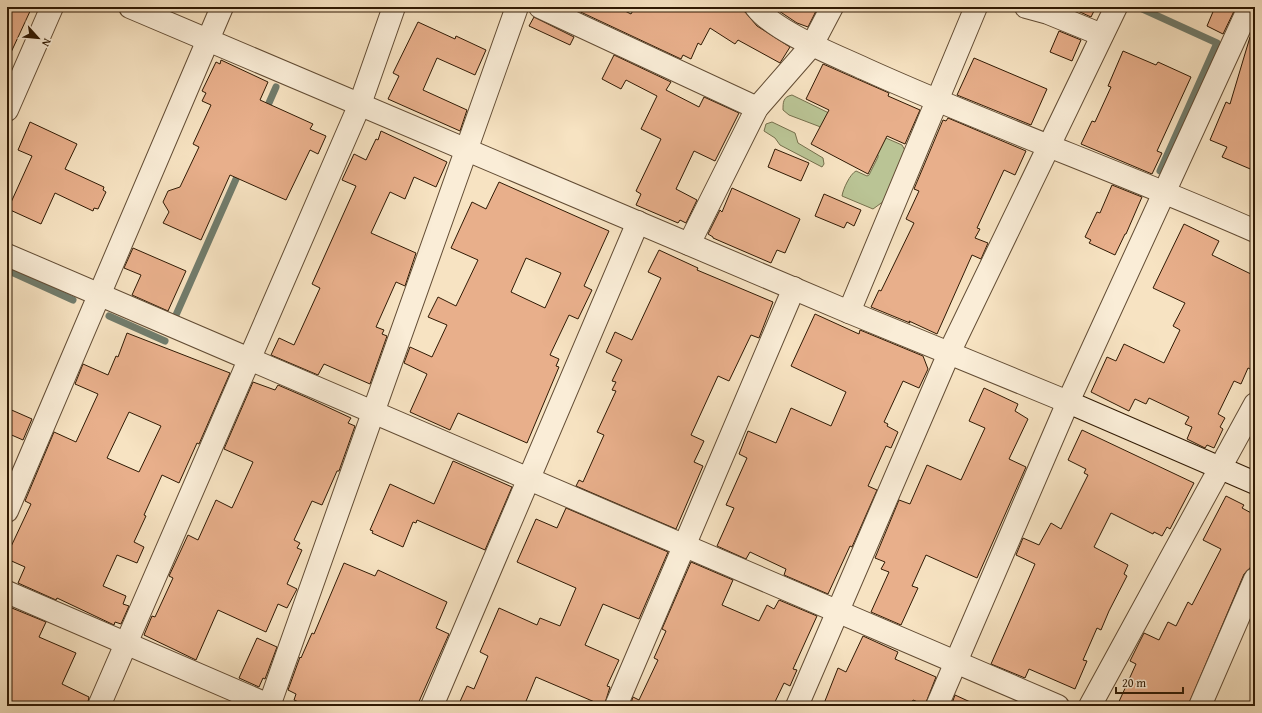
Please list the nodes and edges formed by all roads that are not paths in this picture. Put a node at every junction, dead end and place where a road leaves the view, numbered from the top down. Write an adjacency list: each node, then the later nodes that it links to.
1 (52, 7): 19 (street)
2 (130, 7): 14 (street)
3 (222, 7): 14 (street)
4 (394, 7): 17 (street)
5 (517, 7): 21 (street)
6 (540, 7): 18 (street)
7 (756, 7): 15 (street)
8 (832, 7): 15 (street)
9 (976, 7): 16 (street)
10 (1026, 7): 13 (street)
11 (1116, 7): 13 (street)
12 (1255, 14): 22 (street)
13 (1102, 35): 20 (street)
14 (208, 40): 17 (street); 28 (street)
15 (812, 45): 16 (street); 18 (street)
16 (938, 102): 20 (street); 29 (street)
17 (360, 104): 21 (street); 31 (street)
18 (758, 108): 25 (street)
19 (7, 110)
20 (1049, 145): 22 (street); 30 (street)
21 (466, 149): 23 (street); 34 (street)
22 (1164, 191): 24 (street); 32 (street)
23 (638, 222): 25 (street); 36 (street)
24 (1255, 231)
25 (689, 244): 27 (street)
26 (7, 255): 28 (street)
27 (794, 288): 29 (street); 39 (street)
28 (99, 294): 31 (street); 38 (street)
29 (850, 312): 30 (street)
30 (949, 353): 32 (street); 42 (street)
31 (250, 359): 34 (street); 43 (street)
32 (1068, 402): 35 (street); 44 (street)
33 (1255, 404): 35 (street)
34 (373, 412): 36 (street); 46 (street)
35 (1220, 468): 37 (street); 52 (street)
36 (528, 479): 39 (street); 47 (street)
37 (1255, 483)
38 (7, 511)
39 (684, 546): 42 (street); 48 (street)
40 (1255, 579): 53 (street)
41 (7, 592): 43 (street)
42 (837, 612): 44 (street); 49 (street)
43 (126, 643): 45 (street); 46 (street)
44 (956, 663): 50 (street); 51 (street)
45 (99, 706)
46 (270, 706)
47 (432, 706)
48 (616, 706)
49 (797, 706)
50 (937, 706)
51 (1058, 706)
52 (1090, 706)
53 (1200, 706)

